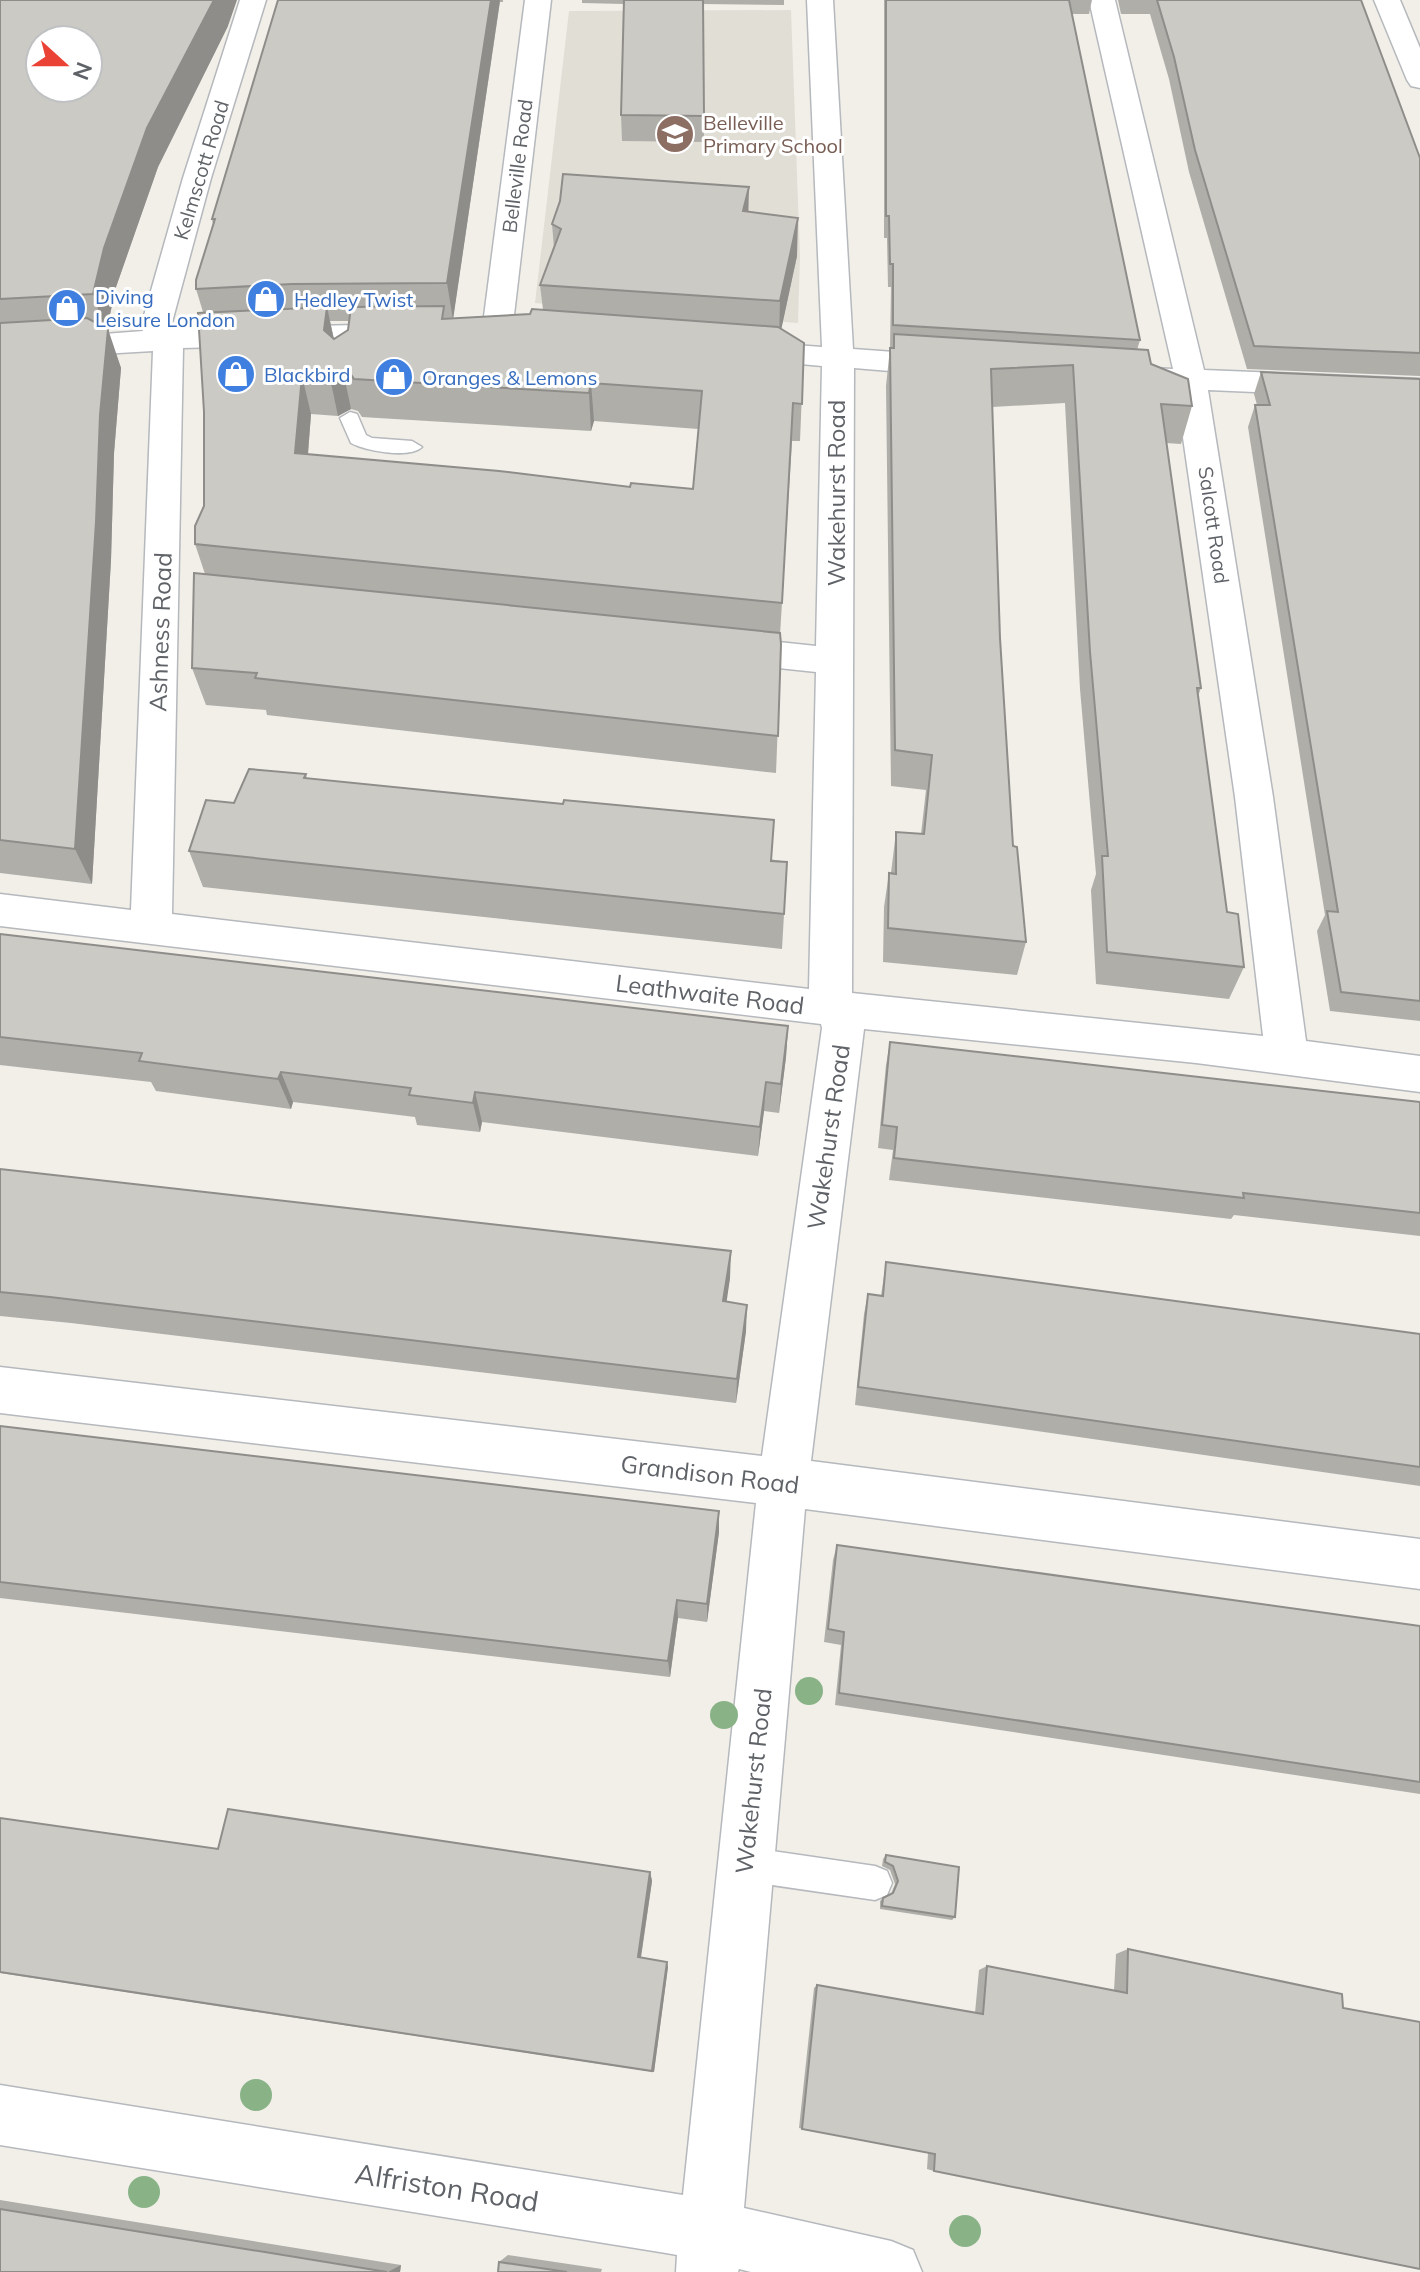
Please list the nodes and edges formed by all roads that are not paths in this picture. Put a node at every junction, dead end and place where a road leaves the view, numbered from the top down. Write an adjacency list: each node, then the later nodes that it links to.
1 (253, 0): 7 (street, Kelmscott Road)
2 (538, 0): 7 (street, Belleville Road)
3 (820, 0): 10 (street, Wakehurst Road)
4 (1102, 0): 13 (street, Salcott Road)
5 (1387, 0): 6 (street)
6 (1420, 80)
7 (163, 339): 9 (street); 17 (street, Ashness Road)
8 (717, 347): 10 (street)
9 (0, 351)
10 (838, 359): 11 (street); 20 (street, Wakehurst Road)
11 (979, 368)
12 (1103, 375): 13 (street)
13 (1191, 380): 14 (street); 24 (street, Salcott Road)
14 (1420, 389)
15 (350, 418): 16 (lane)
16 (412, 447)
17 (161, 594): 18 (street); 22 (street, Ashness Road)
18 (202, 594)
19 (692, 646): 20 (street)
20 (835, 661): 23 (street, Wakehurst Road)
21 (0, 910): 22 (street, Leathwaite Road)
22 (151, 926): 23 (street, Leathwaite Road)
23 (838, 1009): 24 (street, Leathwaite Road); 27 (street, Wakehurst Road)
24 (1287, 1057): 25 (street, Leathwaite Road)
25 (1420, 1074)
26 (0, 1390): 27 (street, Grandison Road)
27 (783, 1483): 28 (street, Grandison Road); 29 (street, Wakehurst Road)
28 (1420, 1564)
29 (744, 1864): 30 (lane); 32 (street, Wakehurst Road)
30 (875, 1883)
31 (0, 2115): 32 (street, Alfriston Road)
32 (709, 2252): 33 (street, Alfriston Road)
33 (891, 2272)

